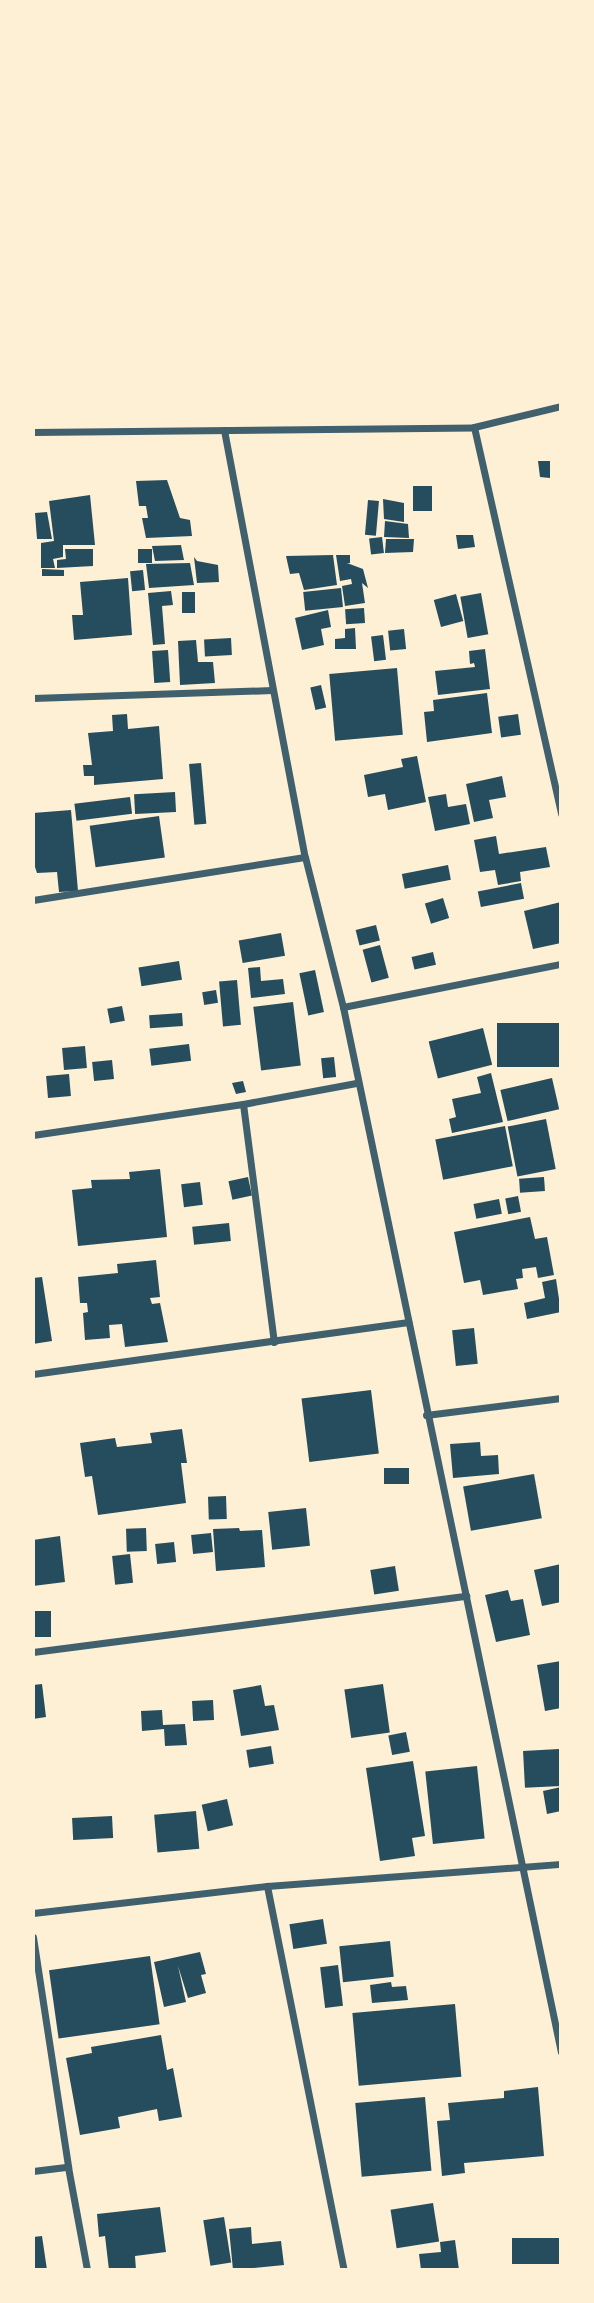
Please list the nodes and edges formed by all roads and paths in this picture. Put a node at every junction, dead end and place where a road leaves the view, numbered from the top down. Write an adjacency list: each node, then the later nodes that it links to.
1 (561, 406): 2 (street)
2 (474, 427): 3 (street); 7 (street)
3 (224, 430): 4 (street); 5 (street)
4 (33, 432)
5 (272, 690): 6 (street); 8 (street)
6 (33, 698)
7 (561, 814)
8 (305, 857): 9 (street); 11 (street)
9 (33, 900)
10 (561, 964): 11 (street)
11 (343, 1007): 12 (street)
12 (356, 1083): 13 (street); 15 (street)
13 (243, 1104): 14 (street); 16 (street)
14 (33, 1135)
15 (408, 1322): 16 (street); 19 (street)
16 (274, 1342): 17 (street)
17 (33, 1374)
18 (561, 1398): 19 (street)
19 (426, 1415): 20 (street)
20 (466, 1596): 21 (street); 23 (street)
21 (33, 1652)
22 (561, 1864): 23 (street)
23 (522, 1867): 24 (street); 27 (street)
24 (267, 1886): 25 (street); 31 (street)
25 (33, 1913)
26 (33, 1937): 28 (street)
27 (561, 2052)
28 (68, 2167): 29 (street); 30 (street)
29 (33, 2171)
30 (87, 2270)
31 (344, 2270)

